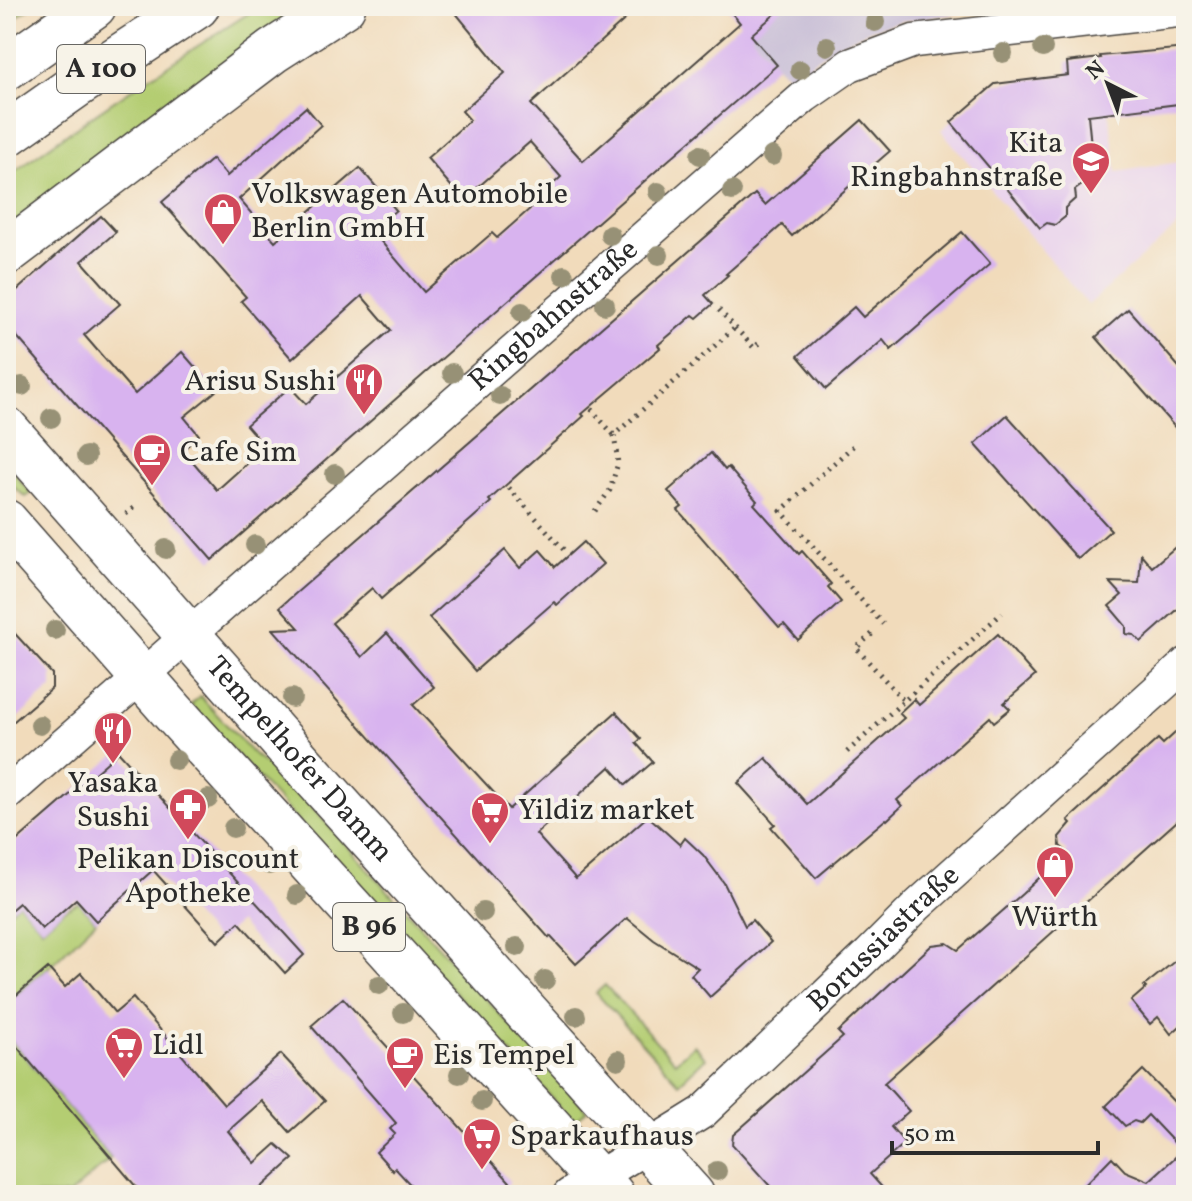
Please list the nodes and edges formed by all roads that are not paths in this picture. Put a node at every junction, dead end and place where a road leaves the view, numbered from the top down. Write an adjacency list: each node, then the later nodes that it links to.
1 (94, 6): 5 (main road, A 100)
2 (197, 6): 6 (main road, A 100)
3 (343, 6): 7 (main road)
4 (1186, 10): 10 (street, Ringbahnstraße)
5 (6, 68)
6 (6, 135)
7 (6, 253)
8 (6, 429): 10 (main road, Tempelhofer Damm / B 96)
9 (6, 522): 12 (main road, Tempelhofer Damm / B 96)
10 (188, 636): 12 (street, Ringbahnstraße); 14 (main road, Tempelhofer Damm / B 96)
11 (1186, 664): 14 (street, Borussiastraße)
12 (141, 676): 13 (street, Ringbahnstraße); 15 (main road, Tempelhofer Damm / B 96)
13 (6, 795)
14 (648, 1146): 15 (street, Borussiastraße); 16 (main road, Tempelhofer Damm / B 96)
15 (593, 1189)
16 (692, 1195)

